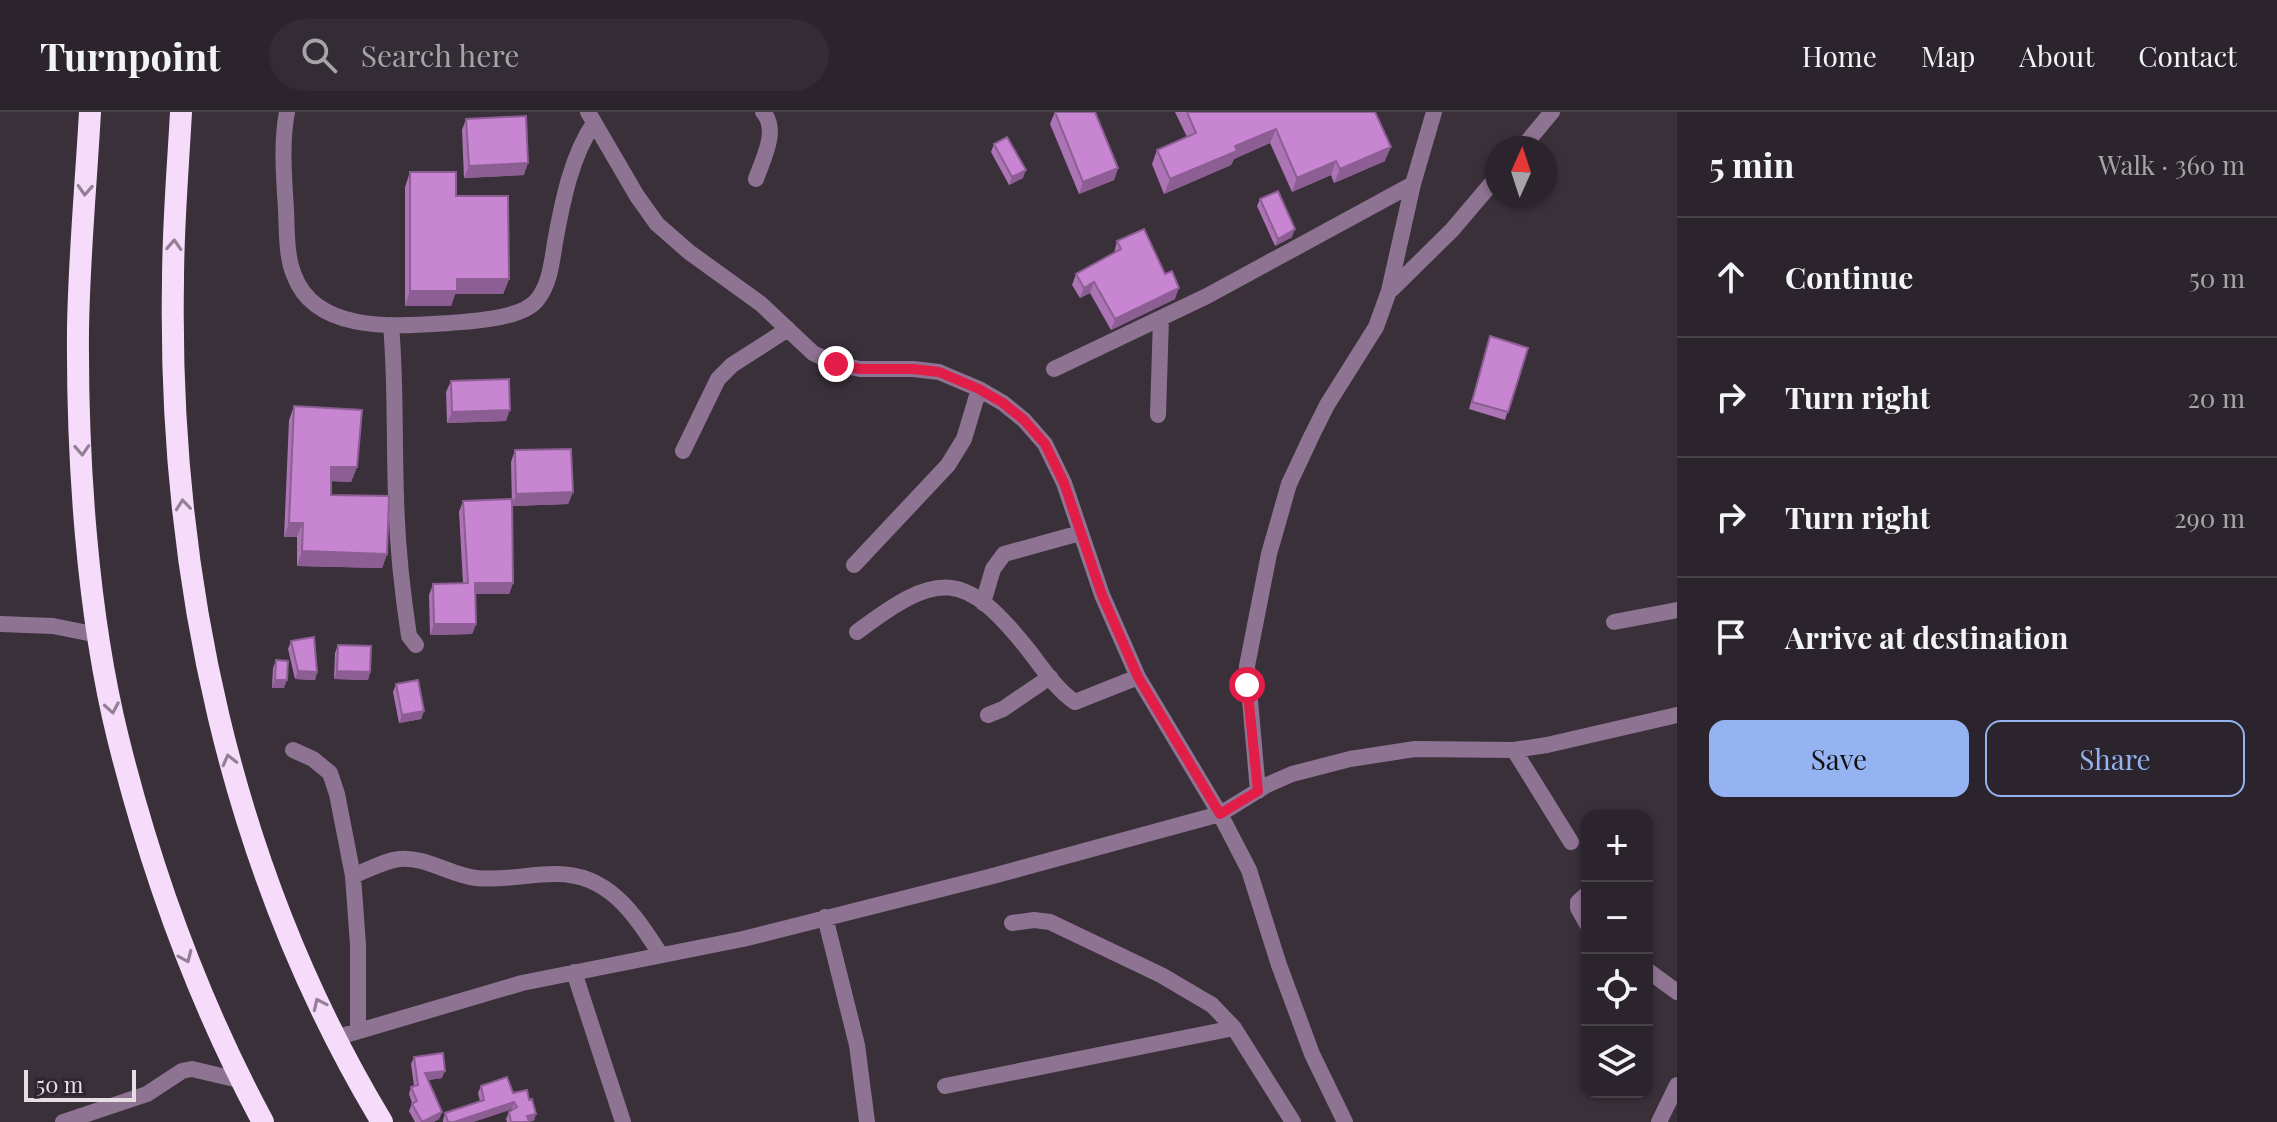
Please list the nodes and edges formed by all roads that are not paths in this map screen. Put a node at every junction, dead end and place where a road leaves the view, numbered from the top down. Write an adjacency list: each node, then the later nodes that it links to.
1 (90, 112): 27 (highway, one-way to 27)
2 (181, 112): 47 (highway, one-way to 2)
3 (287, 112): 14 (street)
4 (763, 112): 9 (street)
5 (1434, 112): 10 (street)
6 (1552, 112): 8 (street)
7 (591, 117): 14 (street); 15 (street)
8 (1532, 136)
9 (756, 179)
10 (1413, 184): 12 (street); 13 (street)
11 (1485, 191): 12 (street)
12 (1389, 291): 35 (street)
13 (1161, 318): 16 (street); 18 (street)
14 (391, 325): 28 (street)
15 (788, 329): 17 (street); 19 (street)
16 (1054, 369)
17 (979, 389): 20 (street); 21 (street)
18 (1158, 415)
19 (683, 451)
20 (1080, 533): 22 (street); 30 (street)
21 (854, 565)
22 (983, 603): 26 (street); 29 (street)
23 (1677, 610): 24 (street)
24 (1614, 622)
25 (0, 624): 27 (street)
26 (857, 632)
27 (98, 635): 48 (highway, one-way to 48)
28 (416, 645)
29 (1050, 677): 30 (street); 31 (street)
30 (1138, 677): 36 (street)
31 (988, 715)
32 (1677, 715): 34 (street)
33 (293, 750): 38 (street)
34 (1514, 750): 35 (street); 37 (street)
35 (1258, 791): 36 (street)
36 (1220, 814): 39 (street); 57 (street)
37 (1571, 842)
38 (353, 876): 41 (street); 46 (street)
39 (825, 917): 41 (street); 55 (street)
40 (1012, 923): 45 (street)
41 (661, 955): 42 (street)
42 (574, 972): 46 (street); 54 (street)
43 (1653, 974): 44 (street)
44 (1677, 992)
45 (1234, 1028): 50 (street); 56 (street)
46 (358, 1030): 47 (street)
47 (335, 1038): 53 (highway)
48 (243, 1081): 51 (street); 52 (highway)
49 (1677, 1085): 58 (street)
50 (945, 1086)
51 (63, 1122)
52 (263, 1122)
53 (382, 1122)
54 (623, 1122)
55 (867, 1122)
56 (1293, 1122)
57 (1345, 1122)
58 (1659, 1122)

